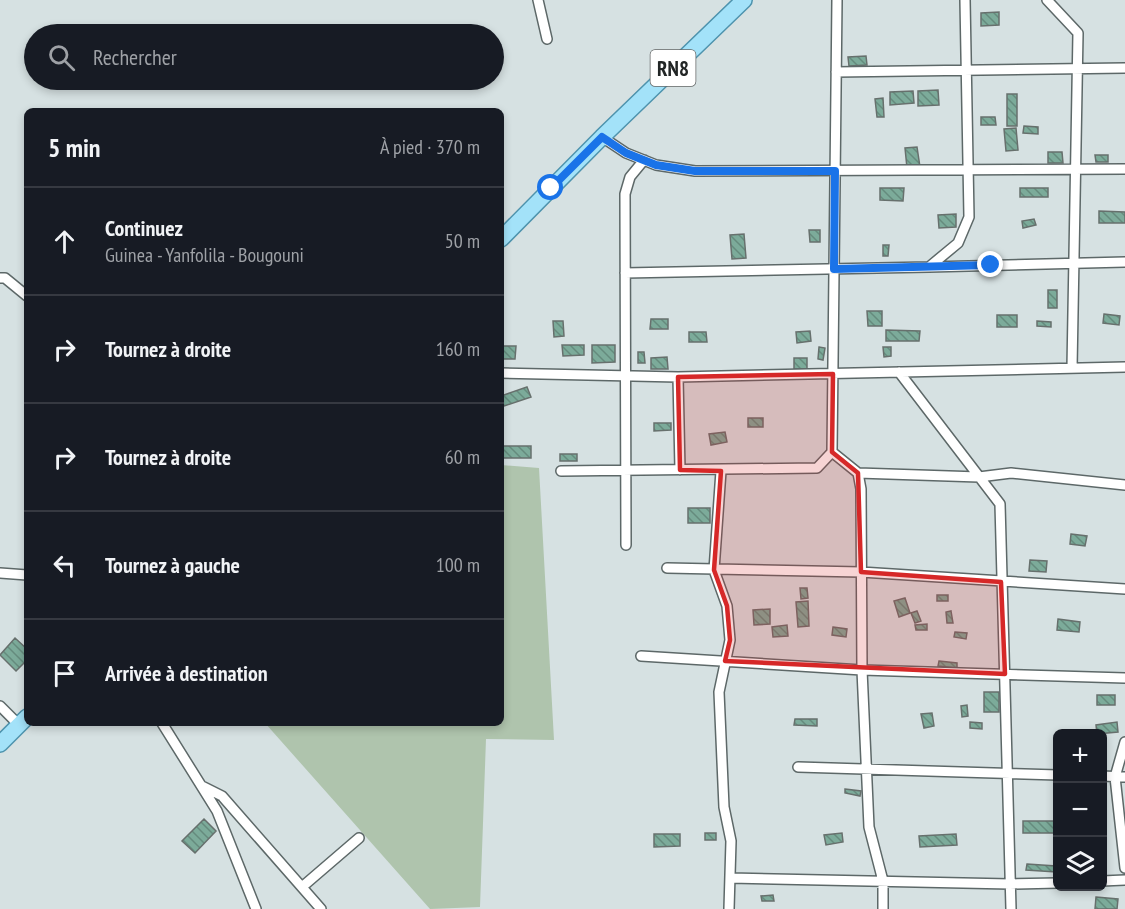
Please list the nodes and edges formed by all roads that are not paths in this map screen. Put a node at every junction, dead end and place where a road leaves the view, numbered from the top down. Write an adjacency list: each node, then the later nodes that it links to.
1 (538, 0): 6 (street)
2 (744, 0): 11 (main road, RN8)
3 (837, 0): 10 (street)
4 (965, 0): 9 (street)
5 (1047, 0): 8 (street)
6 (547, 39)
7 (1125, 68): 8 (street)
8 (1077, 69): 9 (street); 15 (street)
9 (966, 70): 10 (street); 14 (street)
10 (836, 72): 16 (street)
11 (602, 137): 12 (street); 17 (main road, RN8)
12 (644, 160): 16 (street); 22 (street)
13 (1125, 169): 15 (street)
14 (968, 170): 15 (street); 16 (street); 20 (street)
15 (1076, 170): 19 (street)
16 (835, 171): 21 (street)
17 (504, 235)
18 (1125, 262): 19 (street)
19 (1074, 264): 20 (street); 26 (street)
20 (929, 267): 21 (street)
21 (834, 269): 22 (street); 29 (street)
22 (625, 273): 30 (street)
23 (0, 278): 24 (street)
24 (24, 294)
25 (1125, 367): 26 (street)
26 (1072, 368): 27 (street)
27 (899, 372): 29 (street); 38 (street)
28 (504, 373): 30 (street)
29 (833, 374): 31 (street); 32 (street)
30 (625, 376): 31 (street); 33 (street)
31 (678, 377): 34 (street)
32 (832, 452): 36 (street); 37 (street)
33 (625, 470): 34 (street); 35 (street); 40 (street)
34 (680, 470): 36 (street)
35 (561, 471)
36 (721, 471): 42 (street)
37 (858, 473): 38 (street); 43 (street)
38 (979, 477): 39 (street); 46 (street)
39 (1125, 485)
40 (626, 545)
41 (667, 568): 42 (street)
42 (714, 570): 43 (street); 49 (street)
43 (861, 572): 46 (street); 50 (street)
44 (0, 573): 45 (street)
45 (24, 575)
46 (1001, 582): 47 (street); 51 (street)
47 (1125, 589)
48 (641, 656): 49 (street)
49 (725, 661): 50 (street); 66 (street)
50 (862, 670): 51 (street); 59 (street)
51 (1005, 674): 52 (street); 60 (street)
52 (1125, 678)
53 (0, 706): 54 (street)
54 (23, 721): 57 (main road)
55 (164, 726): 63 (street)
56 (1125, 742): 62 (street)
57 (0, 744)
58 (798, 767): 59 (street)
59 (867, 768): 60 (street); 68 (street)
60 (1008, 773): 61 (street); 71 (street)
61 (1053, 775)
62 (1120, 777): 65 (street)
63 (200, 784): 72 (street); 73 (street)
64 (359, 838): 72 (street)
65 (1125, 868)
66 (730, 878): 68 (street); 75 (street)
67 (1125, 880): 69 (street)
68 (883, 881): 71 (street); 76 (street)
69 (1107, 881)
70 (1053, 883): 71 (street)
71 (1010, 884): 77 (street)
72 (302, 887): 74 (street)
73 (256, 909)
74 (321, 909)
75 (729, 909)
76 (883, 909)
77 (1011, 909)

